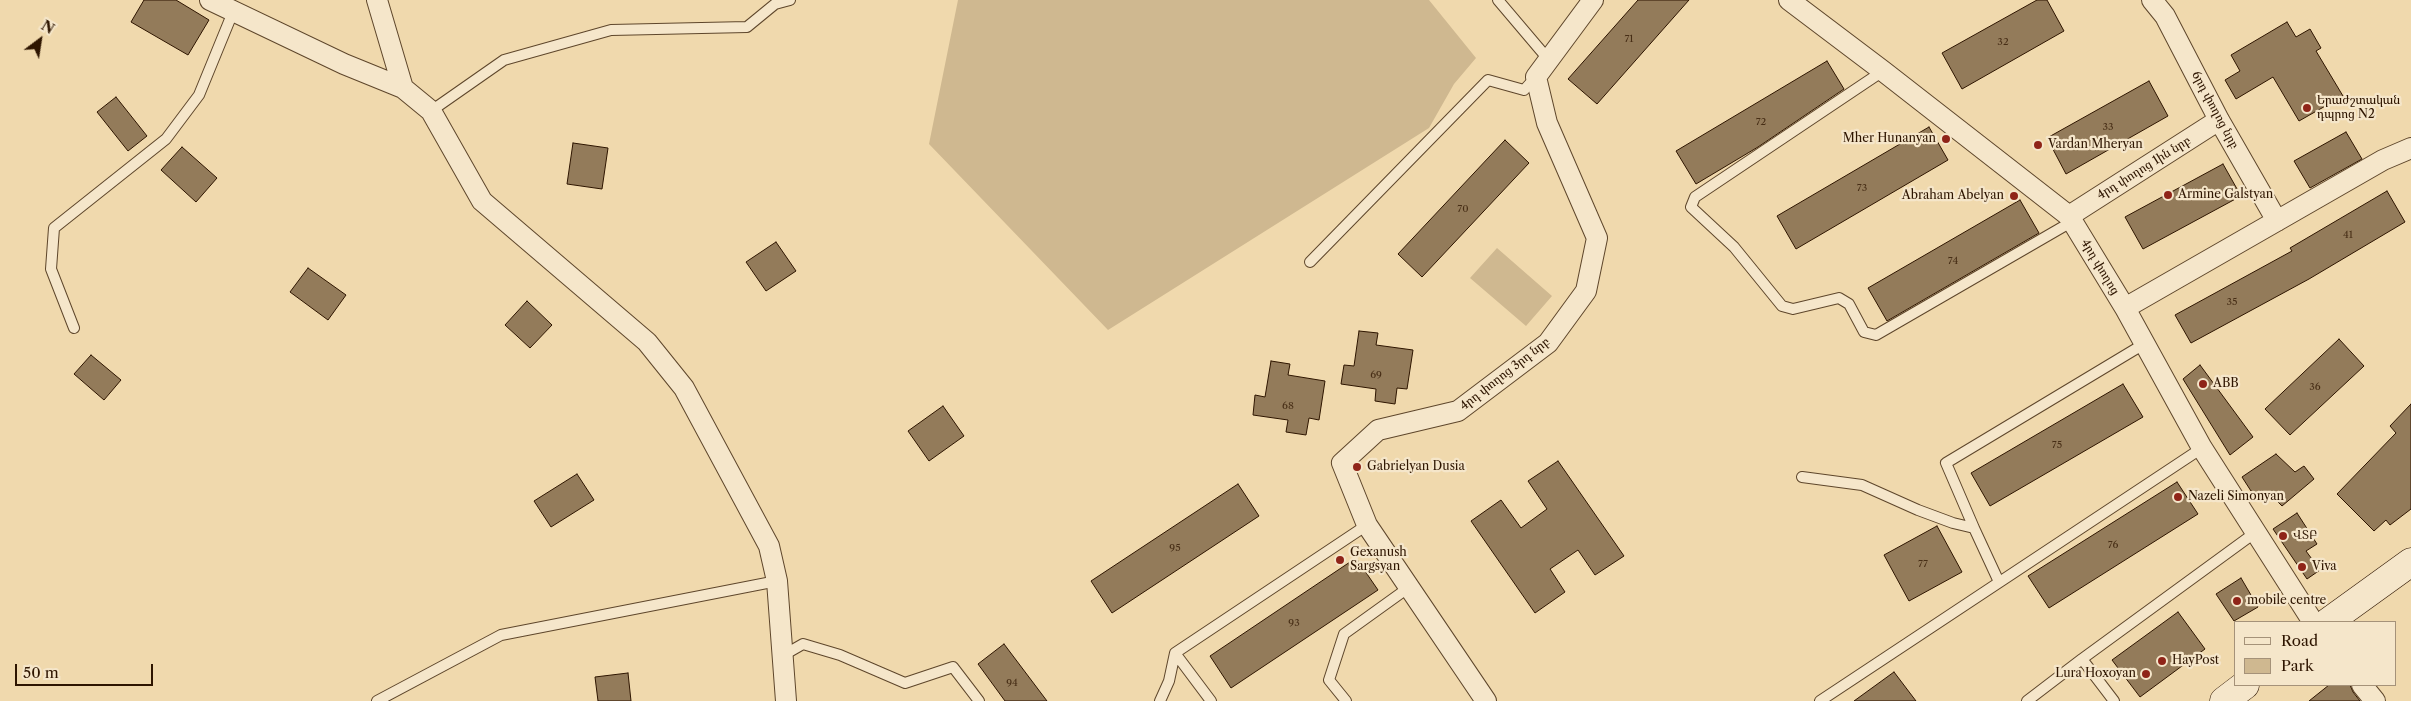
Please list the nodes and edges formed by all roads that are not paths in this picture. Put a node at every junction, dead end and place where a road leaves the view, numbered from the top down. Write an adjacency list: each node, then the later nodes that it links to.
1 (210, 0): 8 (street)
2 (377, 0): 12 (street)
3 (790, 0): 13 (lane)
4 (1498, 0): 9 (lane)
5 (1593, 0): 9 (street)
6 (1789, 0): 10 (street, 4րդ փողոց)
7 (2152, 0): 14 (street, 6րդ փողոց նրբ)
8 (234, 12): 12 (street); 20 (lane)
9 (1548, 59): 11 (street)
10 (1883, 71): 16 (street, 4րդ փողոց); 16 (lane)
11 (1536, 78): 18 (lane); 24 (street, 4րդ փողոց 3րդ նրբ)
12 (403, 88): 13 (street)
13 (431, 111): 28 (street)
14 (2219, 120): 16 (street, 4րդ փողոց 1ին նրբ); 17 (street, 6րդ փողոց նրբ)
15 (2411, 148): 17 (street)
16 (2071, 219): 19 (street, 4րդ փողոց)
17 (2277, 221): 19 (street)
18 (1310, 262)
19 (2125, 308): 21 (street, 4րդ փողոց)
20 (74, 328)
21 (2144, 344): 22 (street, 4րդ փողոց); 25 (lane)
22 (2202, 448): 26 (street, 4րդ փողոց); 29 (lane)
23 (1802, 477): 25 (lane)
24 (1367, 525): 30 (street, 4րդ փողոց 3րդ նրբ); 33 (lane)
25 (1974, 528): 29 (lane)
26 (2256, 532): 31 (street, 4րդ փողոց); 35 (lane)
27 (2411, 562): 32 (main road)
28 (777, 581): 34 (street); 38 (lane)
29 (1999, 582): 45 (lane)
30 (1408, 588): 43 (lane); 44 (street, 4րդ փողոց 3րդ նրբ)
31 (2312, 621)
32 (2329, 621)
33 (1175, 652): 41 (lane); 42 (lane)
34 (781, 657): 39 (street); 40 (lane)
35 (2082, 659): 46 (lane); 47 (lane)
36 (2245, 686): 48 (main road)
37 (2363, 686): 49 (street)
38 (377, 701)
39 (786, 701)
40 (979, 701)
41 (1160, 701)
42 (1211, 701)
43 (1346, 701)
44 (1486, 701)
45 (1820, 701)
46 (2026, 701)
47 (2114, 701)
48 (2224, 701)
49 (2375, 701)

